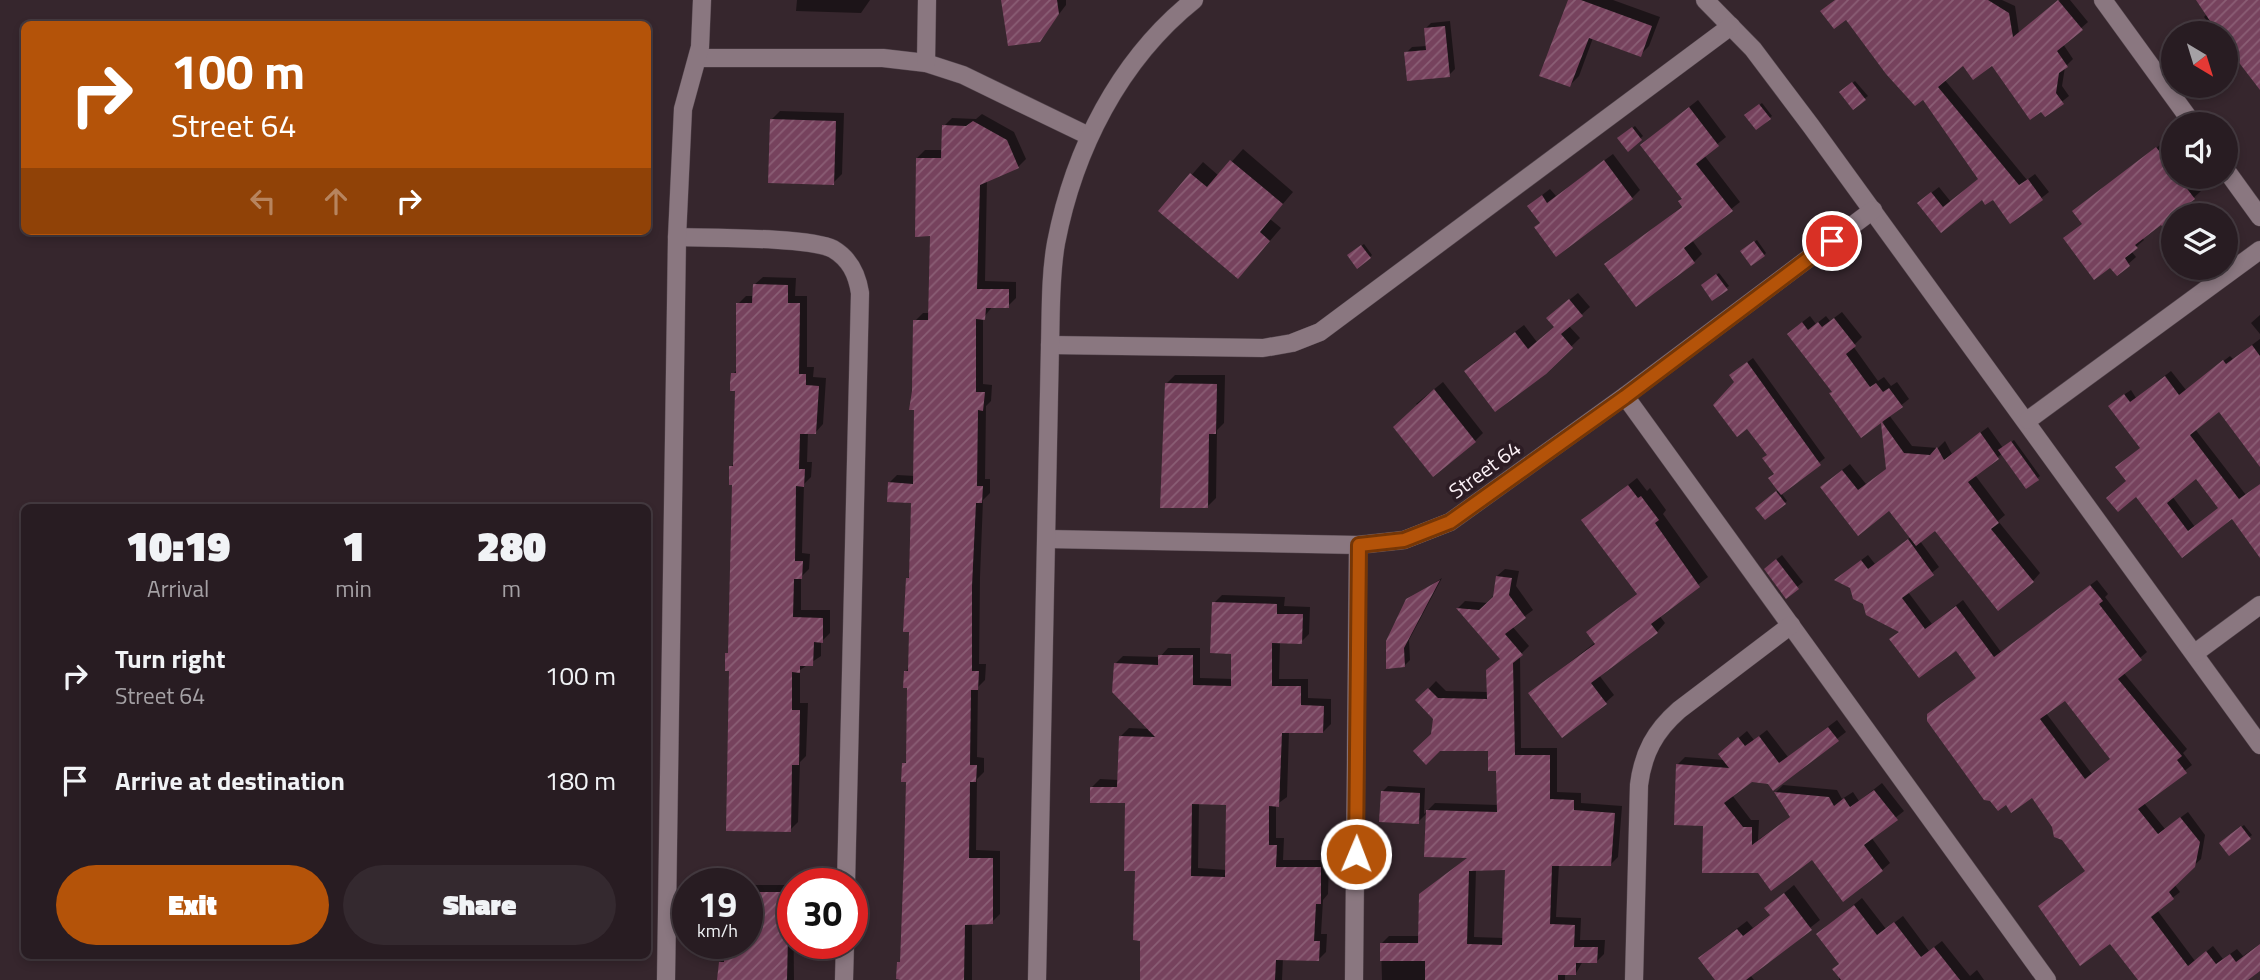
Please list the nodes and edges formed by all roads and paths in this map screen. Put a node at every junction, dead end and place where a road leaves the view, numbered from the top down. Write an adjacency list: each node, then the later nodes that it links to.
1 (702, 0): 7 (street)
2 (927, 0): 8 (street)
3 (1194, 0): 10 (street)
4 (1705, 0): 6 (street)
5 (2103, 0): 9 (street)
6 (1731, 26): 12 (street); 16 (street)
7 (698, 58): 8 (street); 14 (street)
8 (926, 63): 10 (street)
9 (2184, 112)
10 (1089, 136): 16 (street)
11 (2238, 187): 13 (street)
12 (1873, 210): 17 (street, Street 64); 18 (street)
13 (2260, 217)
14 (677, 237): 25 (street); 27 (street)
15 (2260, 250): 18 (street)
16 (1050, 345): 19 (street)
17 (1625, 397): 20 (street, Street 64); 22 (street)
18 (2028, 420): 23 (street)
19 (1047, 539): 20 (street, Street 64); 29 (street)
20 (1359, 545): 30 (street)
21 (2260, 605): 23 (street)
22 (1791, 625): 31 (street); 32 (street)
23 (2195, 653): 24 (street)
24 (2260, 745)
25 (846, 868)
26 (845, 959): 28 (street)
27 (667, 980)
28 (844, 980)
29 (1037, 980)
30 (1354, 980)
31 (1634, 980)
32 (2047, 980)

